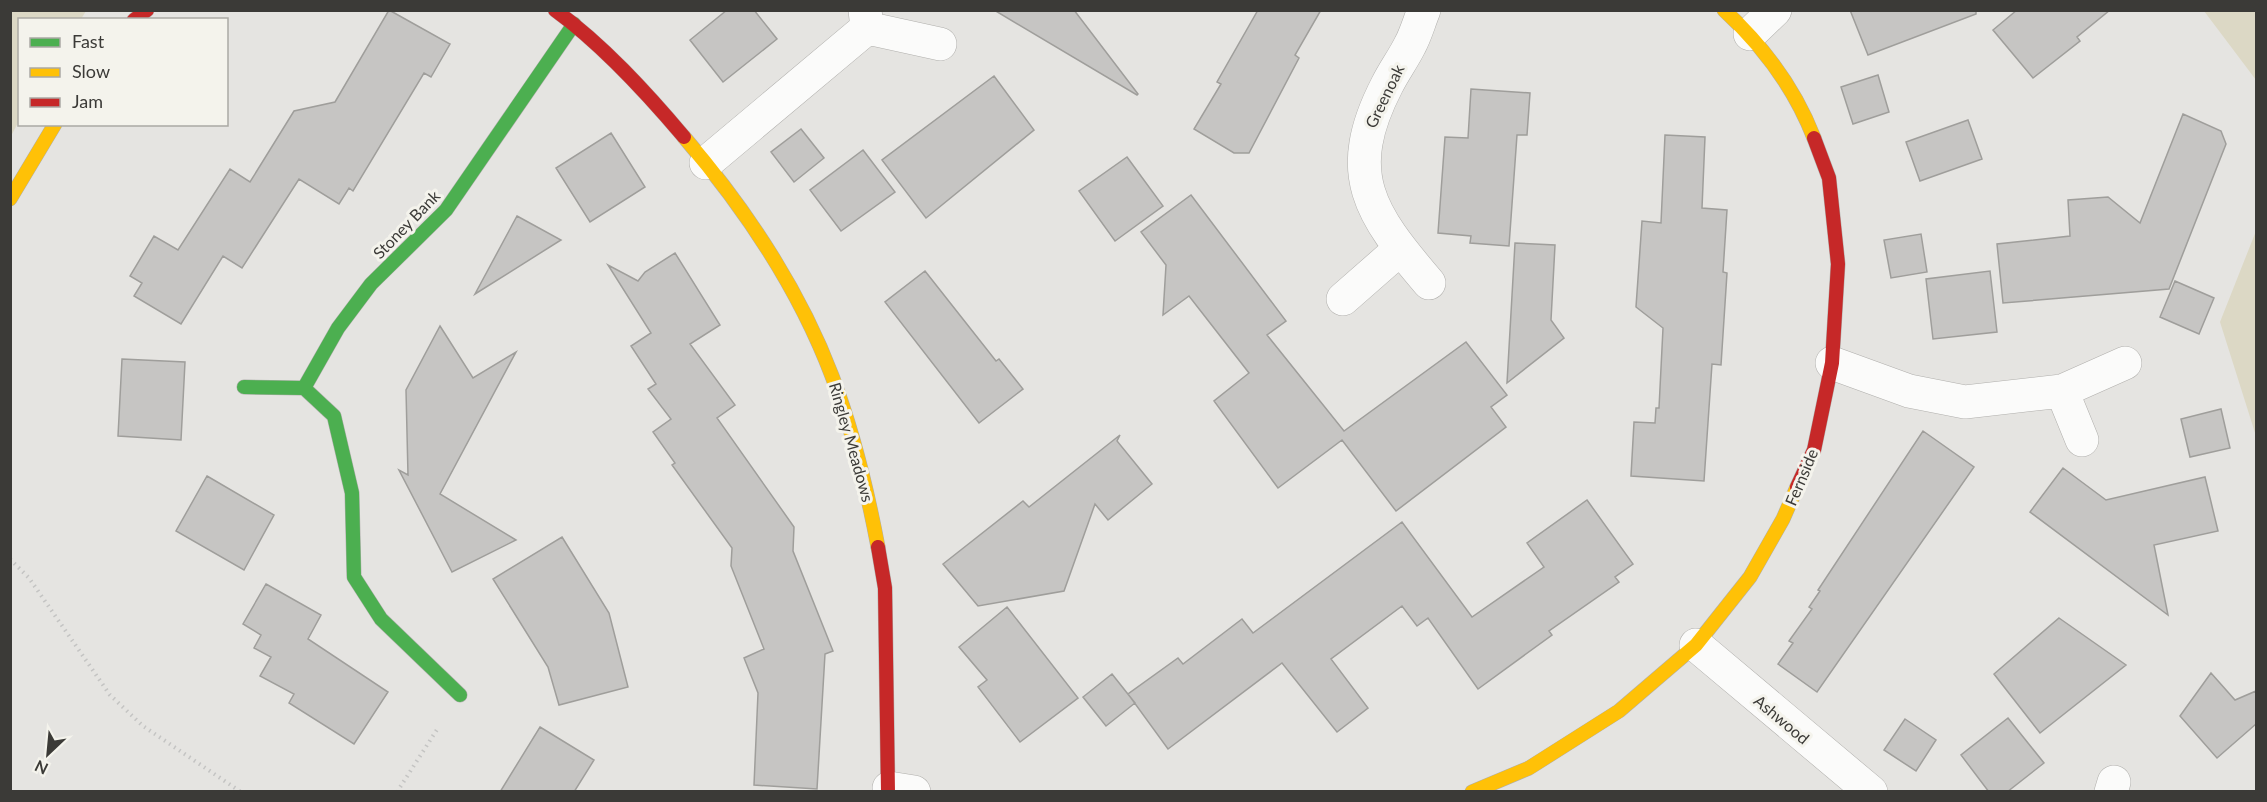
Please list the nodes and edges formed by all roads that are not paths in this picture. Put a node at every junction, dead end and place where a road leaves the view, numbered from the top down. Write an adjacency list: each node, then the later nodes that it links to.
1 (555, 10): 6 (street, Ringley Meadows)
2 (1424, 10): 12 (street, Greenoak)
3 (1724, 10): 7 (street, Fernside)
4 (1775, 10): 7 (street)
5 (866, 19): 8 (street); 10 (street)
6 (574, 24): 10 (street, Ringley Meadows); 18 (street, Stoney Bank)
7 (1750, 34): 15 (street, Fernside)
8 (940, 44)
9 (55, 126): 11 (street)
10 (706, 163): 23 (street, Ringley Meadows)
11 (10, 199)
12 (1400, 249): 13 (street, Greenoak); 14 (street)
13 (1429, 283)
14 (1343, 299)
15 (1832, 363): 19 (street); 21 (street, Fernside)
16 (2125, 363): 19 (street)
17 (244, 387): 18 (street)
18 (304, 388): 22 (street)
19 (2062, 391): 20 (street)
20 (2082, 440)
21 (1695, 645): 24 (street, Fernside); 25 (street, Ashwood)
22 (460, 694)
23 (897, 790)
24 (1472, 792)
25 (1871, 792)

